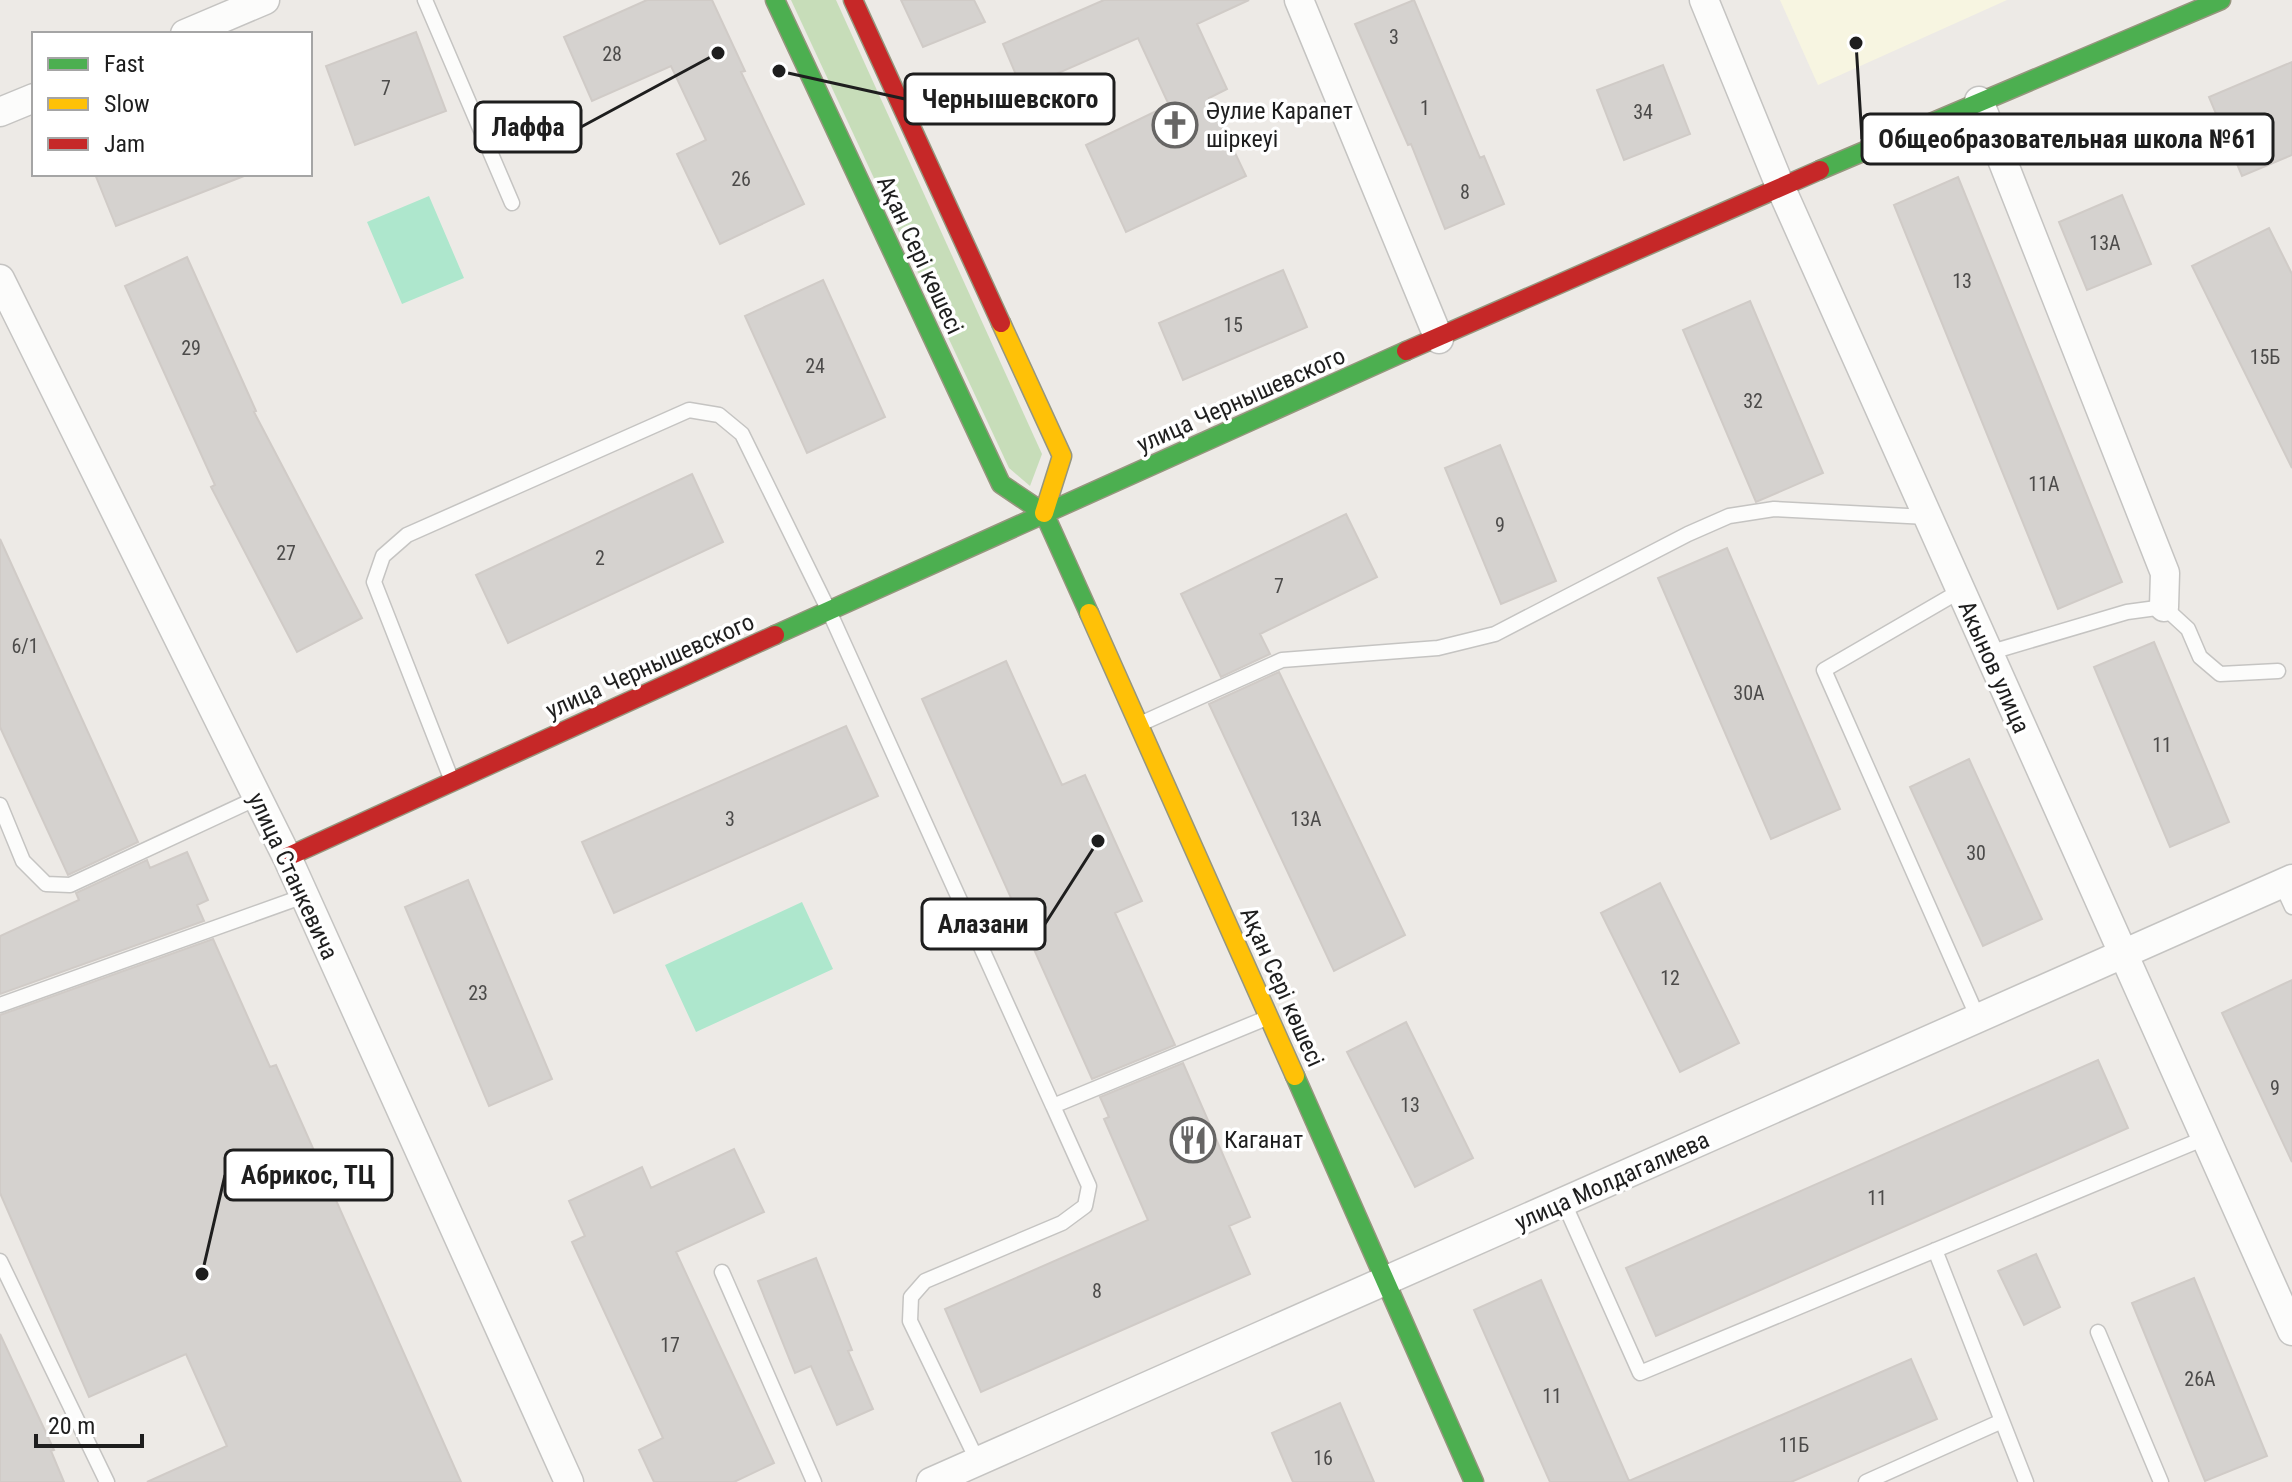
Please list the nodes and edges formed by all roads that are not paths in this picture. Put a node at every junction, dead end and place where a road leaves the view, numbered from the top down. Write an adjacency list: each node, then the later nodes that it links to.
1 (265, 0): 8 (street)
2 (425, 0): 13 (lane)
3 (775, 0): 16 (street, Ақан Сері көшесі)
4 (853, 0): 16 (street, Ақан Сері көшесі)
5 (1299, 0): 15 (street)
6 (1704, 0): 12 (street, Акынов улица)
7 (2221, 0): 10 (street, улица Чернышевского)
8 (190, 32)
9 (32, 99): 11 (street)
10 (1979, 101): 12 (street, улица Чернышевского); 19 (street)
11 (0, 112)
12 (1780, 186): 15 (street, улица Чернышевского); 17 (street, Акынов улица)
13 (512, 203)
14 (0, 279): 25 (street, улица Станкевича)
15 (1439, 339): 16 (street, улица Чернышевского)
16 (1044, 513): 20 (street, улица Чернышевского); 23 (street, Ақан Сері көшесі)
17 (1927, 517): 18 (street, Акынов улица); 23 (lane)
18 (1960, 591): 21 (street, Акынов улица); 33 (lane)
19 (2164, 607): 21 (lane); 22 (lane)
20 (829, 611): 24 (street, улица Чернышевского); 24 (lane); 34 (lane)
21 (1988, 653): 30 (street, Акынов улица)
22 (2278, 671)
23 (1139, 725): 32 (street, Ақан Сері көшесі)
24 (452, 782): 27 (street, улица Чернышевского)
25 (257, 798): 26 (lane); 27 (street, улица Станкевича)
26 (0, 805)
27 (287, 857): 29 (street, улица Станкевича)
28 (2288, 890): 30 (street, улица Молдагалиева)
29 (304, 896): 31 (lane); 46 (street, улица Станкевича)
30 (2122, 954): 33 (street, улица Молдагалиева); 35 (street, Акынов улица)
31 (0, 1005)
32 (1269, 1017): 34 (lane); 40 (street, Ақан Сері көшесі)
33 (1978, 1018): 36 (street, улица Молдагалиева)
34 (1053, 1106): 44 (lane)
35 (2205, 1138): 37 (lane); 41 (street, Акынов улица)
36 (1564, 1203): 37 (lane); 40 (street, улица Молдагалиева)
37 (1935, 1250): 43 (lane)
38 (0, 1261): 45 (lane)
39 (722, 1272): 47 (lane)
40 (1387, 1281): 44 (street, улица Молдагалиева); 49 (street, Ақан Сері көшесі)
41 (2292, 1331)
42 (2098, 1332): 52 (lane)
43 (2002, 1421): 50 (lane); 51 (lane)
44 (978, 1462): 48 (street, улица Молдагалиева)
45 (107, 1482)
46 (569, 1482)
47 (814, 1482)
48 (931, 1482)
49 (1474, 1482)
50 (1866, 1482)
51 (2026, 1482)
52 (2161, 1482)

